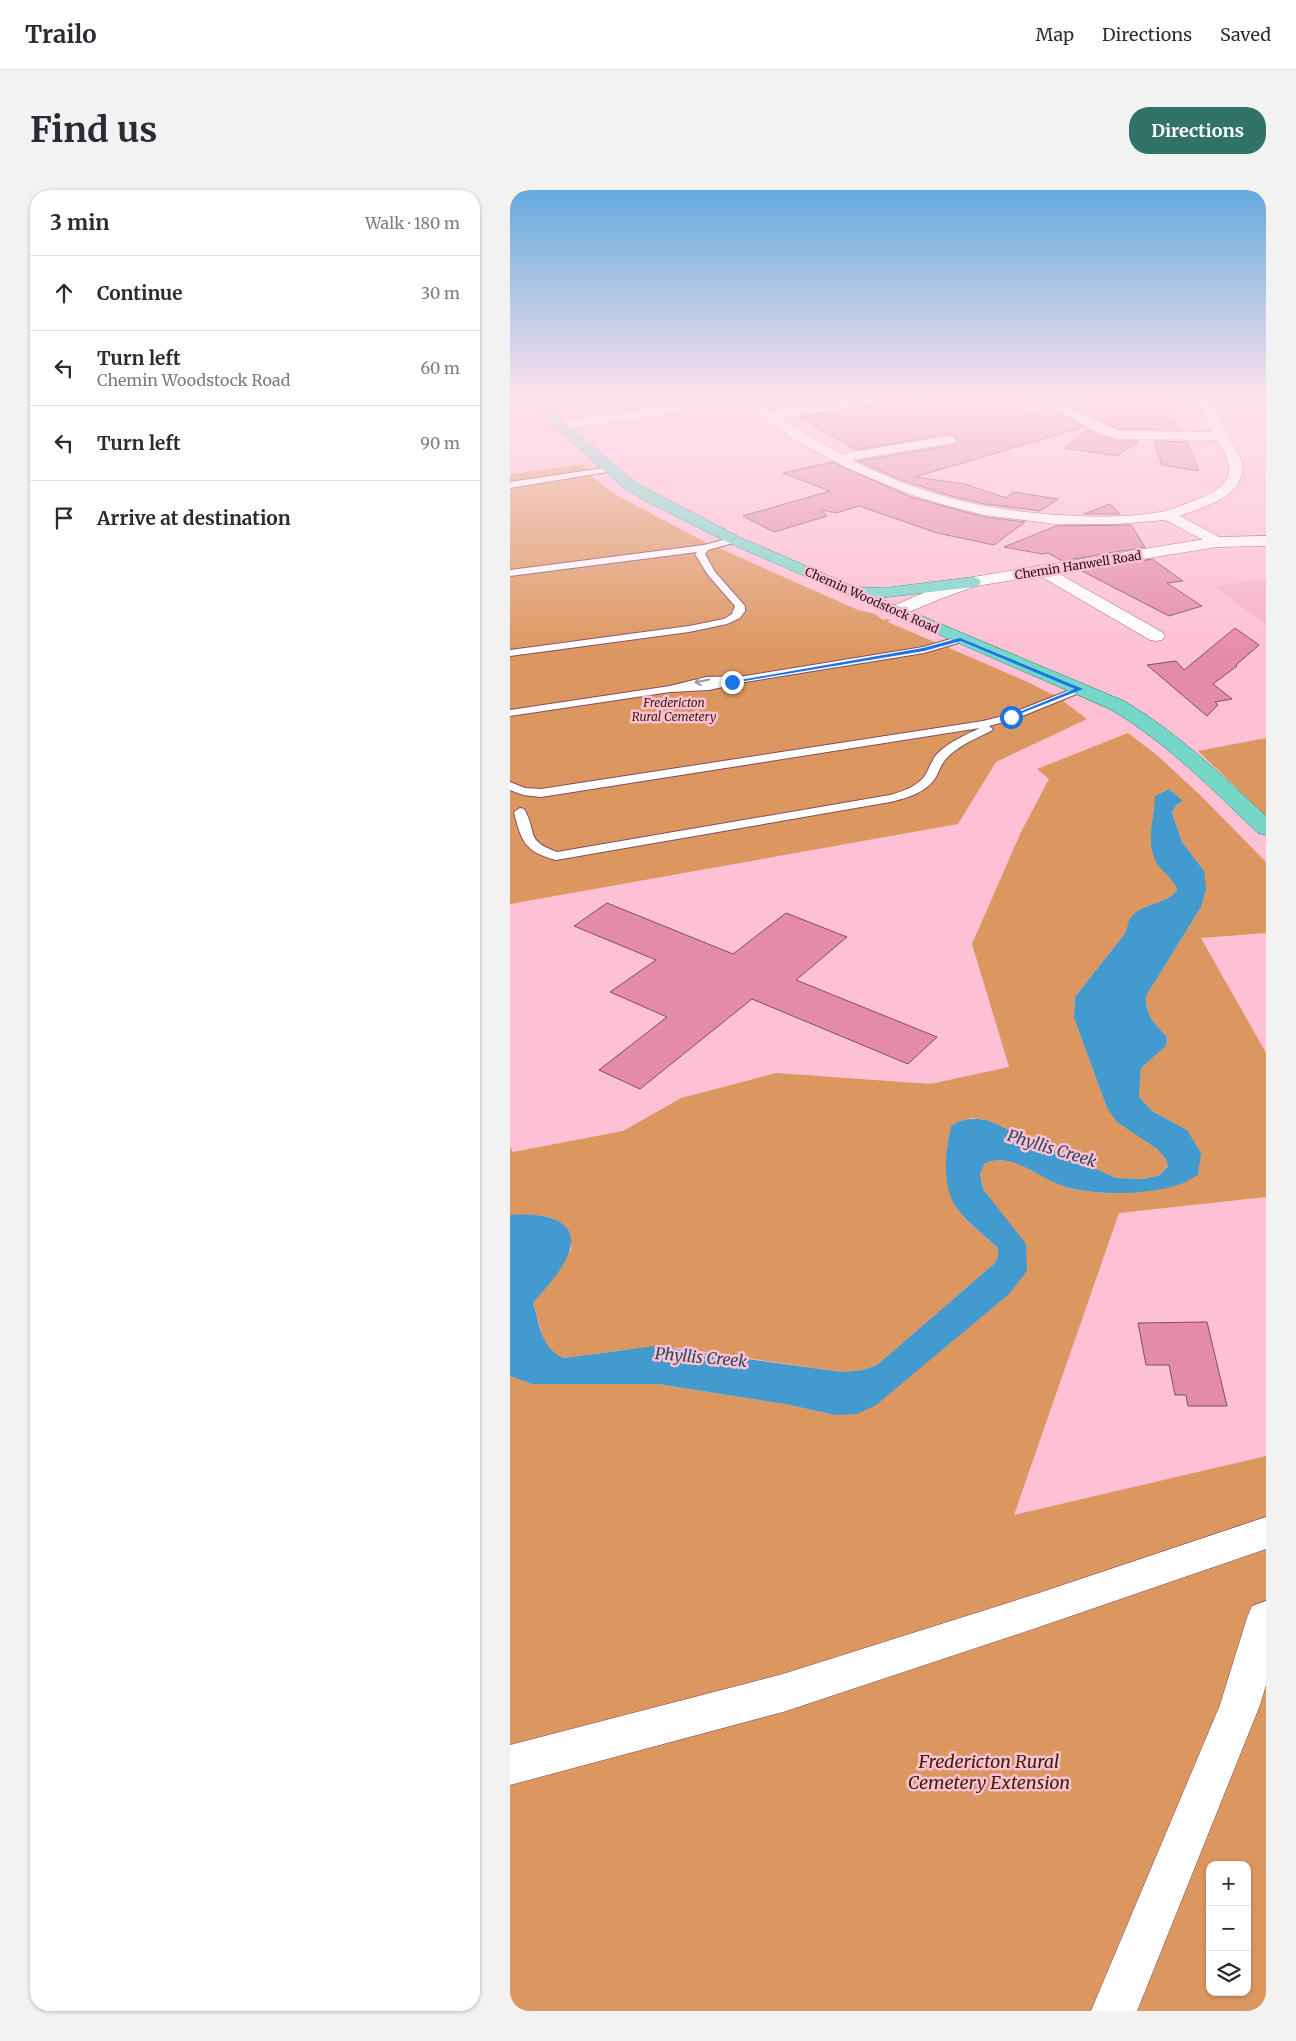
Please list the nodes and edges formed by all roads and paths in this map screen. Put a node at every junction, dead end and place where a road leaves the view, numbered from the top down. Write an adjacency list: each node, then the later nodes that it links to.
1 (628, 484): 5 (main road, Chemin Woodstock Road)
2 (898, 484): 4 (street)
3 (1231, 484): 4 (street)
4 (1167, 515): 7 (street)
5 (734, 540): 8 (lane); 12 (main road, Chemin Woodstock Road)
6 (1266, 540): 7 (street, Chemin Hanwell Road)
7 (1217, 542): 9 (street, Chemin Hanwell Road)
8 (699, 551): 10 (lane); 16 (lane)
9 (1041, 570): 11 (street, Chemin Hanwell Road); 14 (street)
10 (510, 573)
11 (973, 582): 12 (main road); 13 (street, Chemin Hanwell Road)
12 (844, 588): 13 (main road, Chemin Woodstock Road)
13 (896, 611): 15 (main road, Chemin Woodstock Road)
14 (1156, 636)
15 (961, 639): 17 (lane); 19 (main road, Chemin Woodstock Road)
16 (510, 653)
17 (745, 679): 18 (lane)
18 (670, 689): 20 (lane)
19 (1080, 689): 21 (lane); 27 (main road, Chemin Woodstock Road)
20 (510, 713)
21 (1011, 717): 22 (lane); 23 (lane)
22 (954, 729): 23 (lane); 25 (lane)
23 (966, 739): 26 (lane)
24 (510, 787): 25 (lane); 26 (lane)
25 (541, 793): 26 (lane)
26 (520, 812)
27 (1266, 828)
28 (1266, 1533): 30 (street)
29 (1266, 1618): 31 (street)
30 (510, 1765)
31 (1114, 2011)

